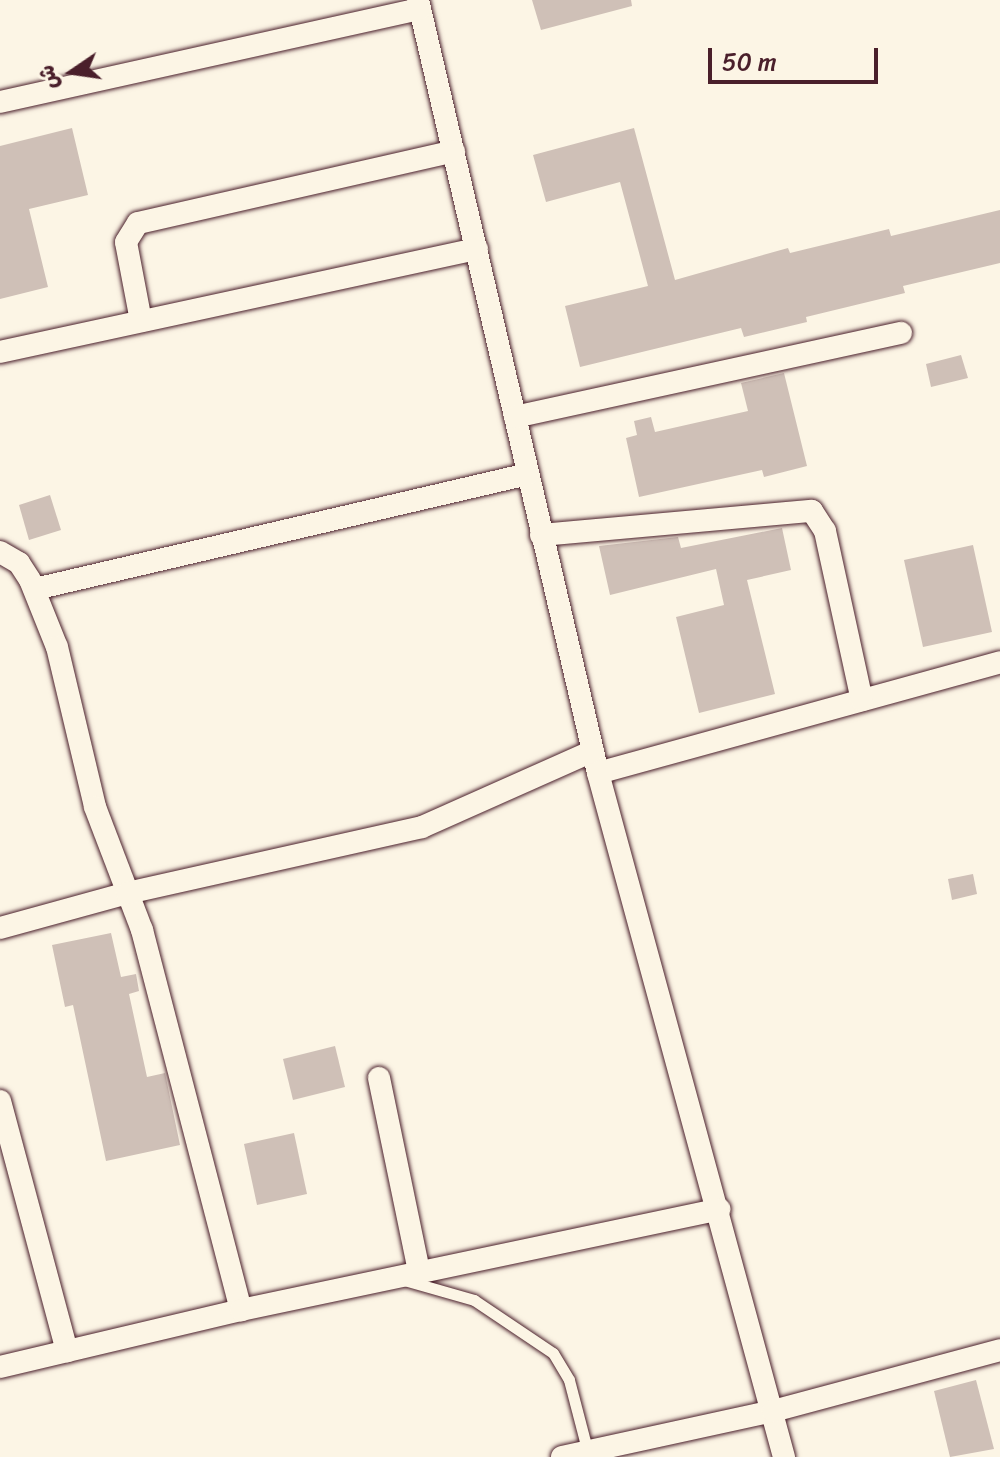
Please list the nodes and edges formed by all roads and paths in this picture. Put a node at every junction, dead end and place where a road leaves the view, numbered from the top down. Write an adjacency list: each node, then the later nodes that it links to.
1 (419, 4): 2 (street); 3 (street)
2 (0, 102)
3 (454, 151): 4 (street); 5 (street)
4 (477, 249): 5 (street); 8 (street)
5 (141, 321): 7 (street)
6 (901, 333): 8 (street)
7 (0, 352)
8 (515, 417): 9 (street)
9 (528, 474): 10 (street); 12 (street)
10 (541, 535): 14 (street); 15 (street)
11 (0, 552): 12 (street)
12 (35, 589): 17 (street)
13 (1000, 662): 14 (street)
14 (862, 700): 16 (street)
15 (593, 751): 16 (street); 17 (street)
16 (598, 773): 21 (street)
17 (127, 893): 18 (street); 24 (street)
18 (0, 928)
19 (379, 1078): 22 (street)
20 (0, 1101): 26 (street)
21 (719, 1209): 22 (street); 28 (street)
22 (419, 1272): 23 (street)
23 (394, 1278): 24 (street); 29 (lane)
24 (241, 1310): 26 (street)
25 (1000, 1350): 28 (street)
26 (67, 1351): 27 (street)
27 (0, 1367)
28 (773, 1411): 29 (street); 31 (street)
29 (589, 1454): 30 (street)
30 (562, 1457)
31 (784, 1457)

